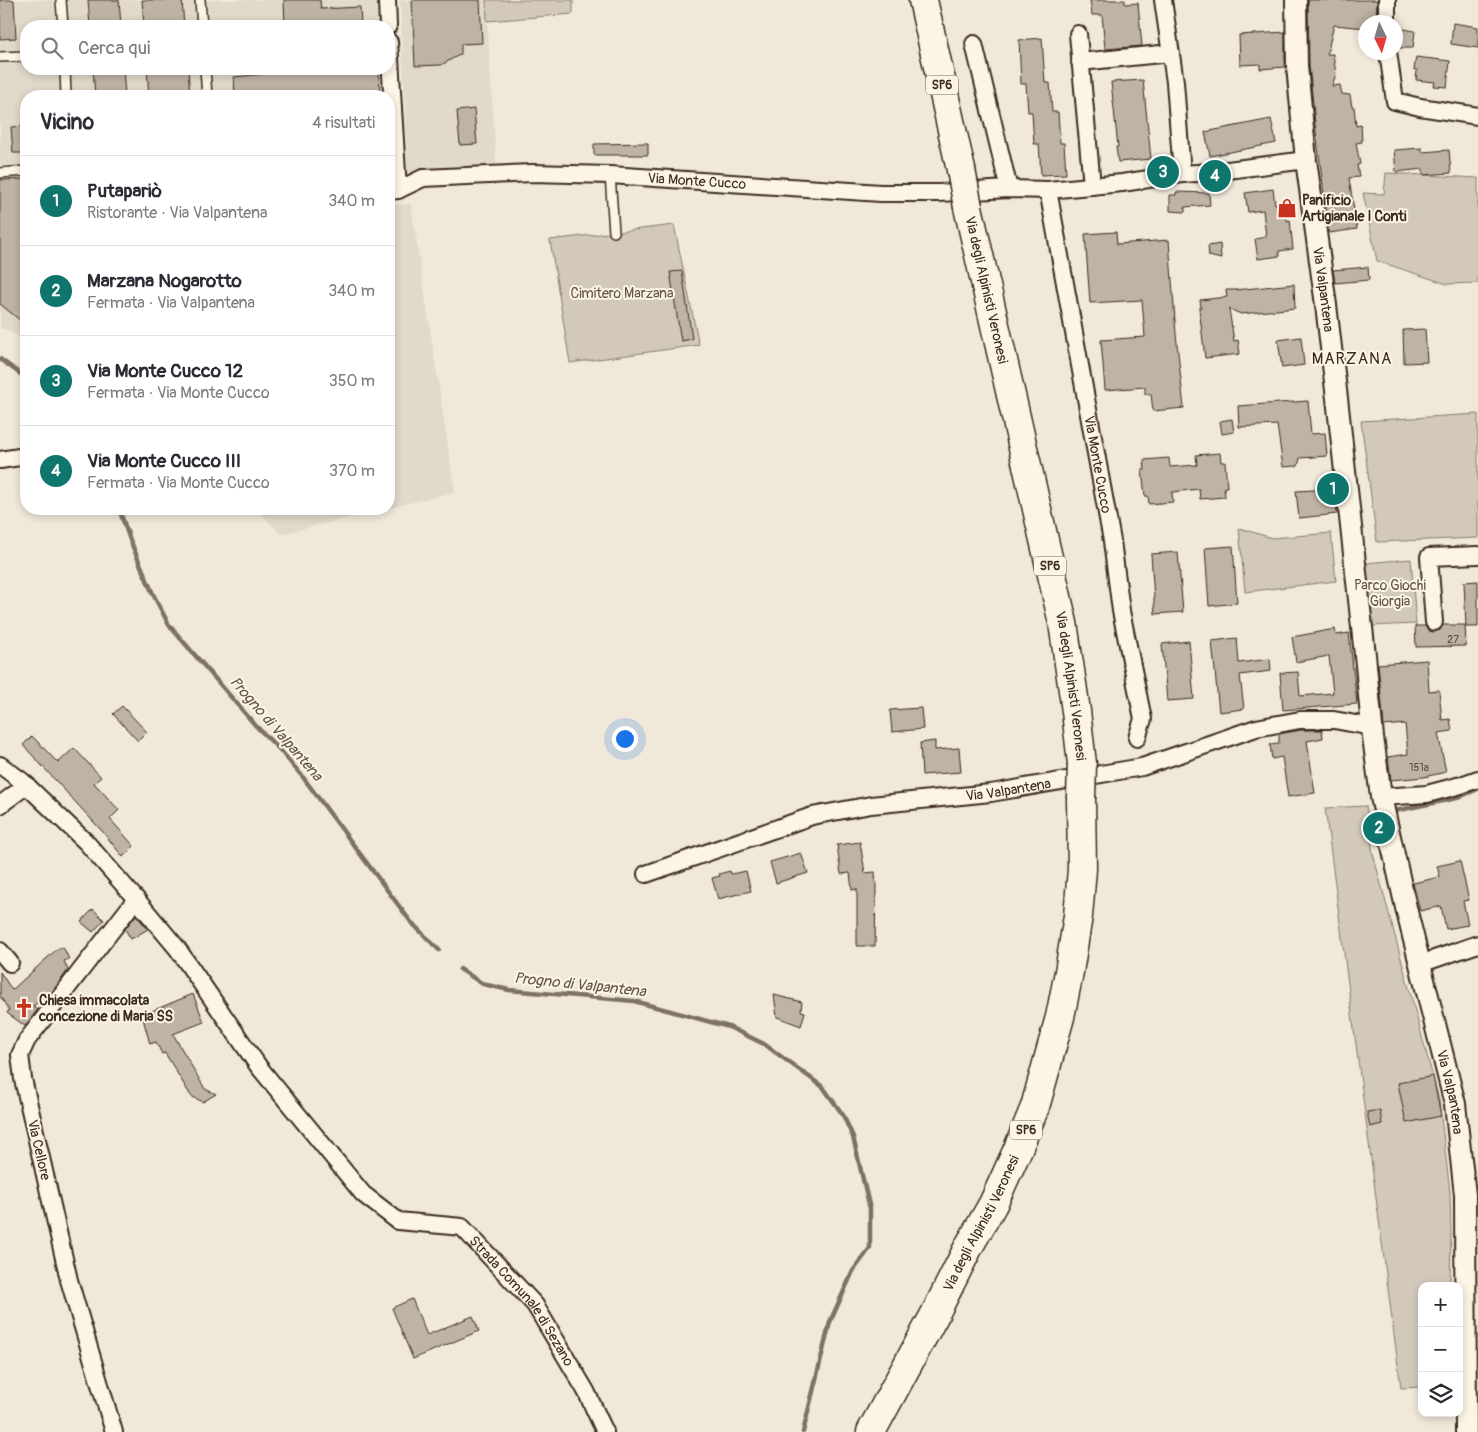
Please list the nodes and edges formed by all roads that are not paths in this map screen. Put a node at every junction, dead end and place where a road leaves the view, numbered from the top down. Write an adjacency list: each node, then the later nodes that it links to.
1 (61, 0): 9 (lane)
2 (200, 0): 10 (lane)
3 (387, 0): 11 (street)
4 (923, 0): 53 (highway, Via degli Alpinisti Veronesi / SP6, bridge)
5 (1163, 0): 14 (street)
6 (1296, 0): 26 (street, Via Valpantena)
7 (1387, 0): 8 (street)
8 (1387, 15)
9 (63, 20)
10 (202, 20)
11 (388, 20)
12 (1078, 34): 18 (street)
13 (974, 44): 32 (street)
14 (1171, 53): 18 (street); 29 (street)
15 (20, 56): 16 (lane)
16 (0, 57)
17 (1389, 60): 25 (street)
18 (1080, 62): 31 (street)
19 (65, 75): 22 (lane)
20 (205, 75): 23 (lane)
21 (390, 75): 24 (street)
22 (66, 90)
23 (207, 90)
24 (391, 90)
25 (1478, 116)
26 (1306, 160): 29 (street, Via Monte Cucco); 40 (street, Via Valpantena)
27 (20, 172): 28 (lane)
28 (0, 173)
29 (1182, 174): 31 (street, Via Monte Cucco)
30 (610, 175): 32 (street, Via Monte Cucco); 34 (street, Via Monte Cucco); 35 (lane)
31 (1092, 186): 33 (street, Via Monte Cucco)
32 (1009, 189): 33 (street, Via Monte Cucco)
33 (1048, 190): 41 (street, Via Monte Cucco)
34 (395, 191)
35 (614, 232)
36 (20, 457): 37 (street)
37 (0, 460)
38 (1478, 555): 39 (street)
39 (1434, 622)
40 (1372, 727): 45 (street, Via Valpantena); 47 (street, Via Valpantena)
41 (1137, 738)
42 (0, 765): 44 (street)
43 (1478, 779): 45 (street)
44 (27, 786): 46 (street); 48 (street)
45 (1381, 798): 50 (street, Via Valpantena)
46 (0, 805)
47 (646, 874)
48 (136, 899): 51 (street, Via Cellore); 52 (street, Strada Comunale di Sezano)
49 (1478, 944): 50 (street)
50 (1420, 964): 54 (street, Via Valpantena)
51 (114, 1432)
52 (605, 1432)
53 (871, 1432)
54 (1466, 1432)

